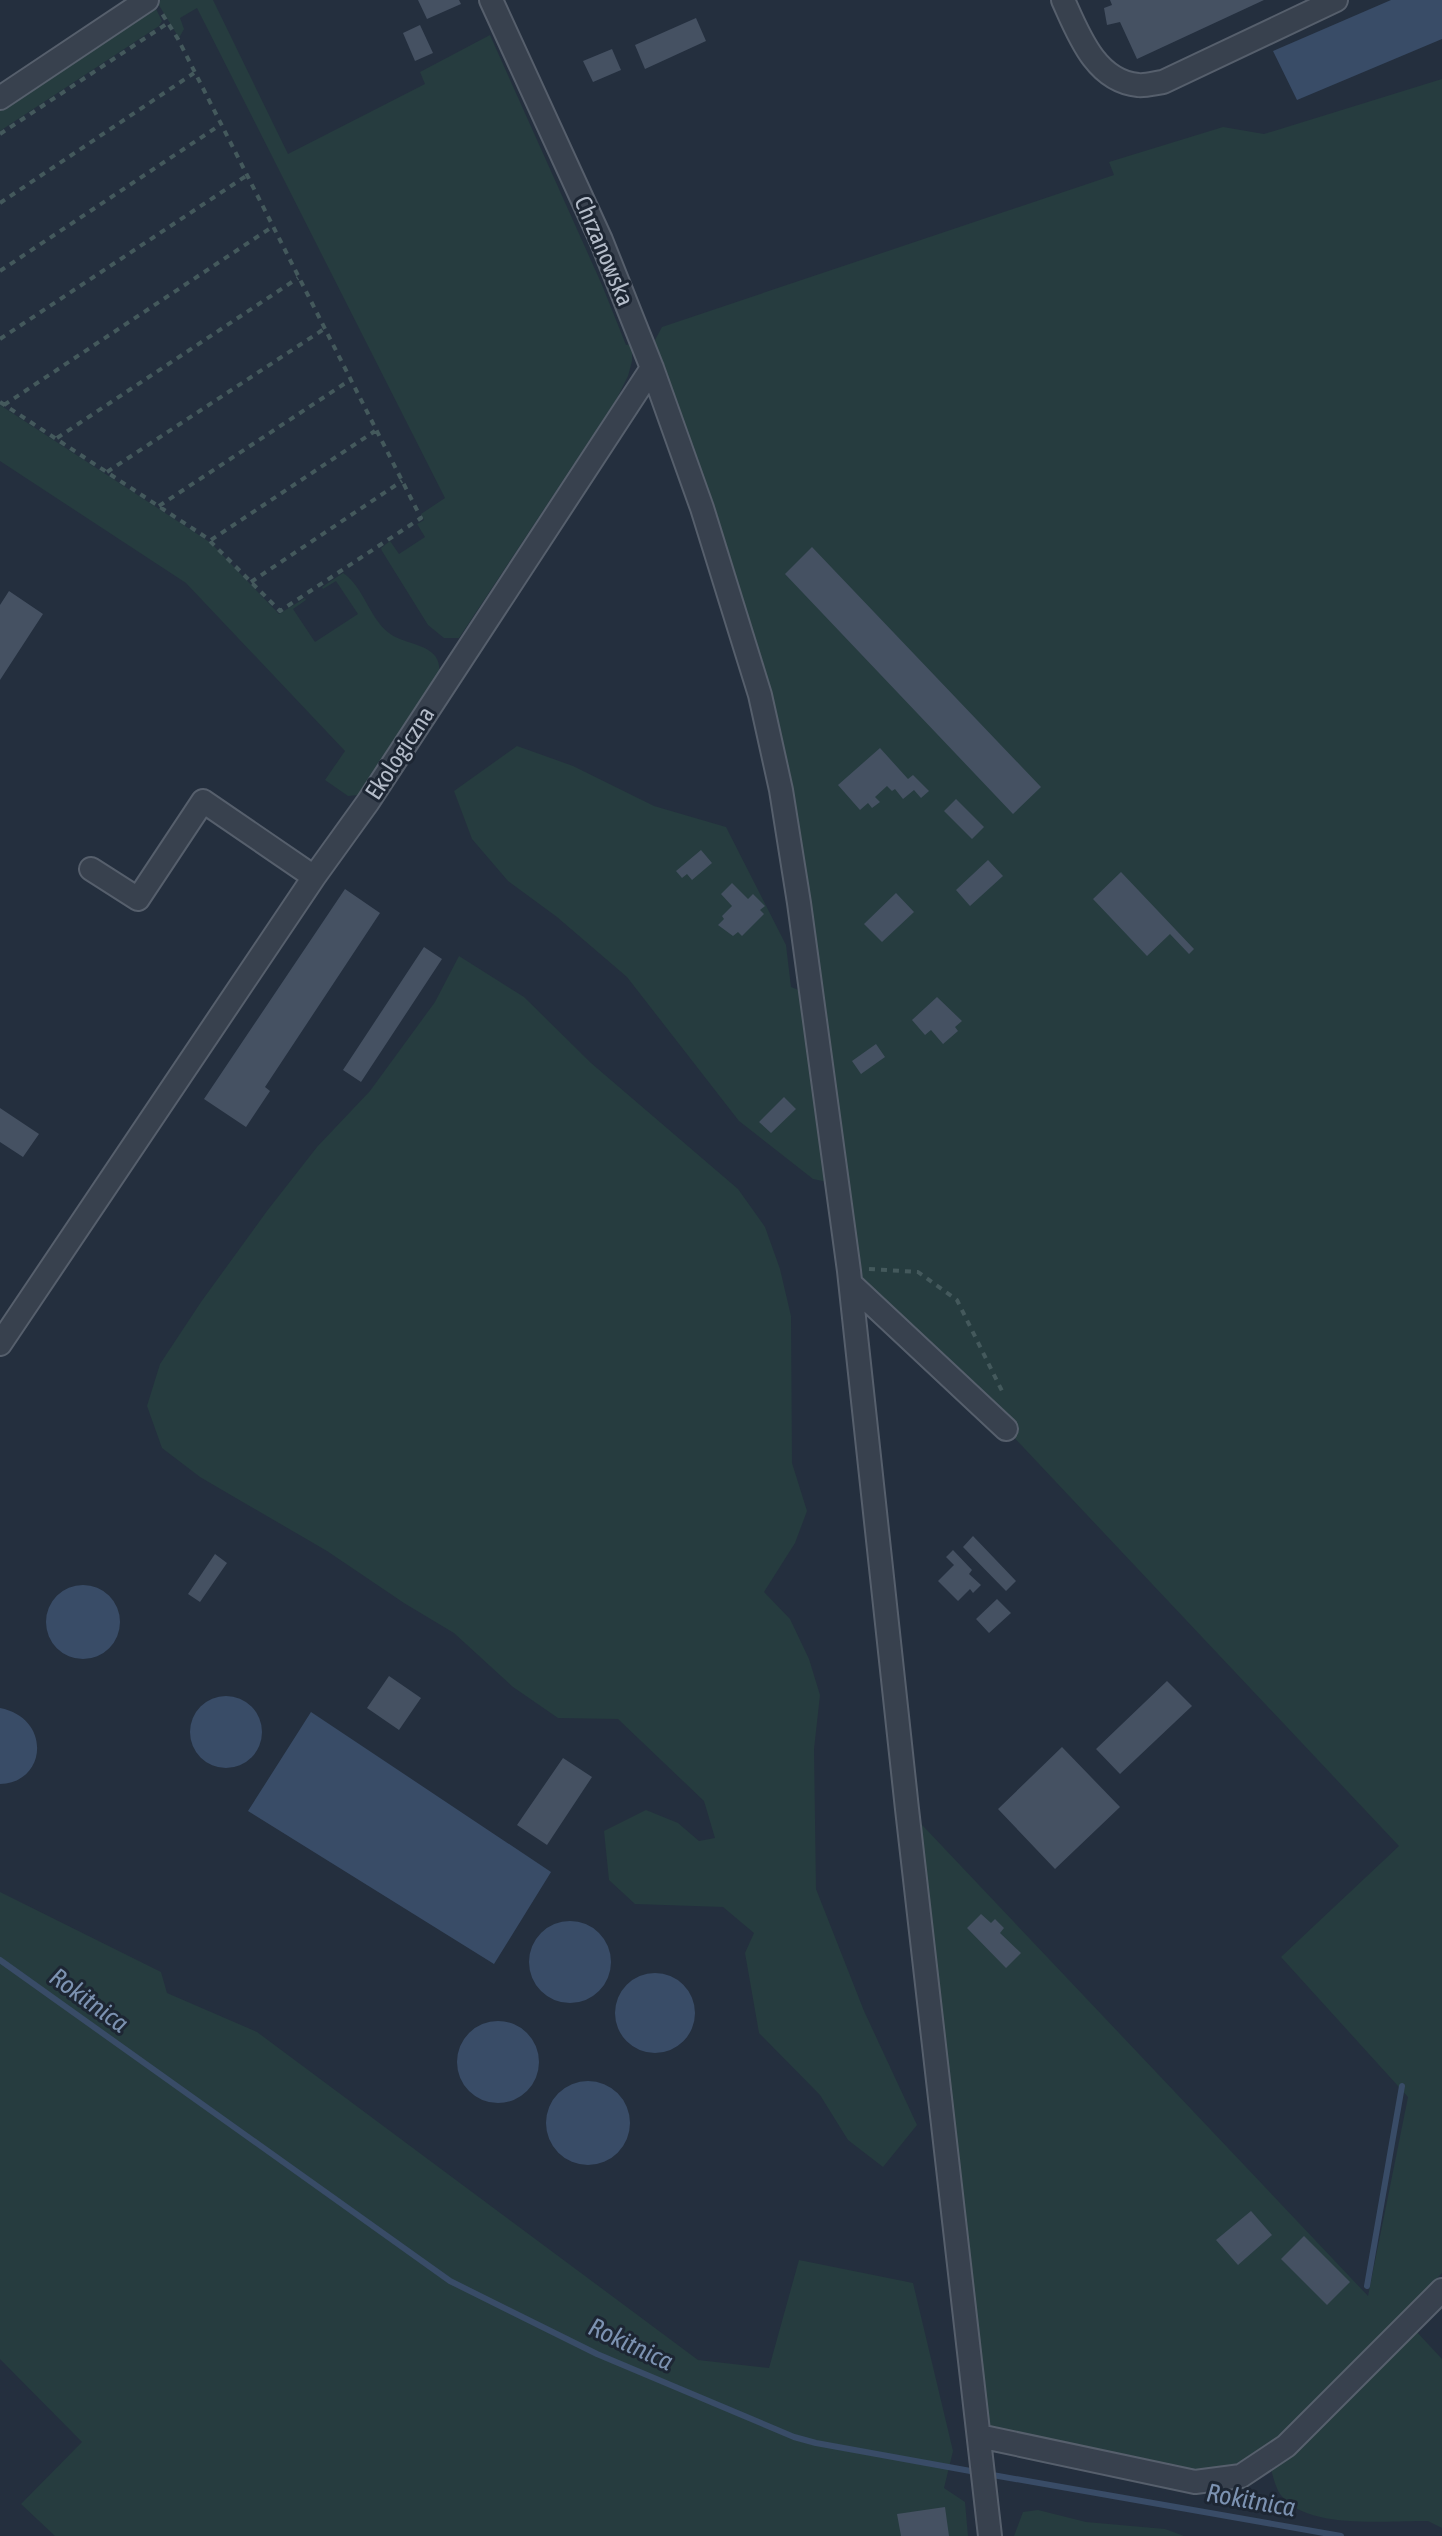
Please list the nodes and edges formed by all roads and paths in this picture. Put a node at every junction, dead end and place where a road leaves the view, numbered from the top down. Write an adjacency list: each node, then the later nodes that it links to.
1 (491, 0): 17 (street, Chrzanowska)
2 (1063, 0): 3 (street)
3 (1336, 0)
4 (155, 7): 5 (path); 7 (street)
5 (168, 23): 6 (path); 9 (path)
6 (195, 73): 8 (path); 11 (path)
7 (0, 98)
8 (220, 125): 10 (path); 13 (path)
9 (0, 134)
10 (246, 176): 12 (path); 16 (path)
11 (0, 203)
12 (272, 227): 14 (path); 19 (path)
13 (0, 271)
14 (298, 278): 15 (path); 21 (path)
15 (324, 329): 18 (path); 22 (path)
16 (0, 339)
17 (652, 368): 28 (street, Ekologiczna); 29 (street, Chrzanowska)
18 (350, 380): 20 (path); 24 (path)
19 (2, 403): 21 (path)
20 (376, 431): 23 (path); 25 (path)
21 (56, 438): 22 (path)
22 (107, 472): 24 (path)
23 (402, 481): 26 (path); 26 (path)
24 (159, 506): 25 (path)
25 (211, 540): 26 (path)
26 (251, 582)
27 (91, 869): 28 (street)
28 (314, 877): 30 (street, Ekologiczna)
29 (850, 1277): 31 (street); 31 (path); 33 (street, Chrzanowska)
30 (0, 1344)
31 (1006, 1429)
32 (1442, 2290): 33 (street)
33 (979, 2436): 34 (street, Chrzanowska)
34 (990, 2536)

